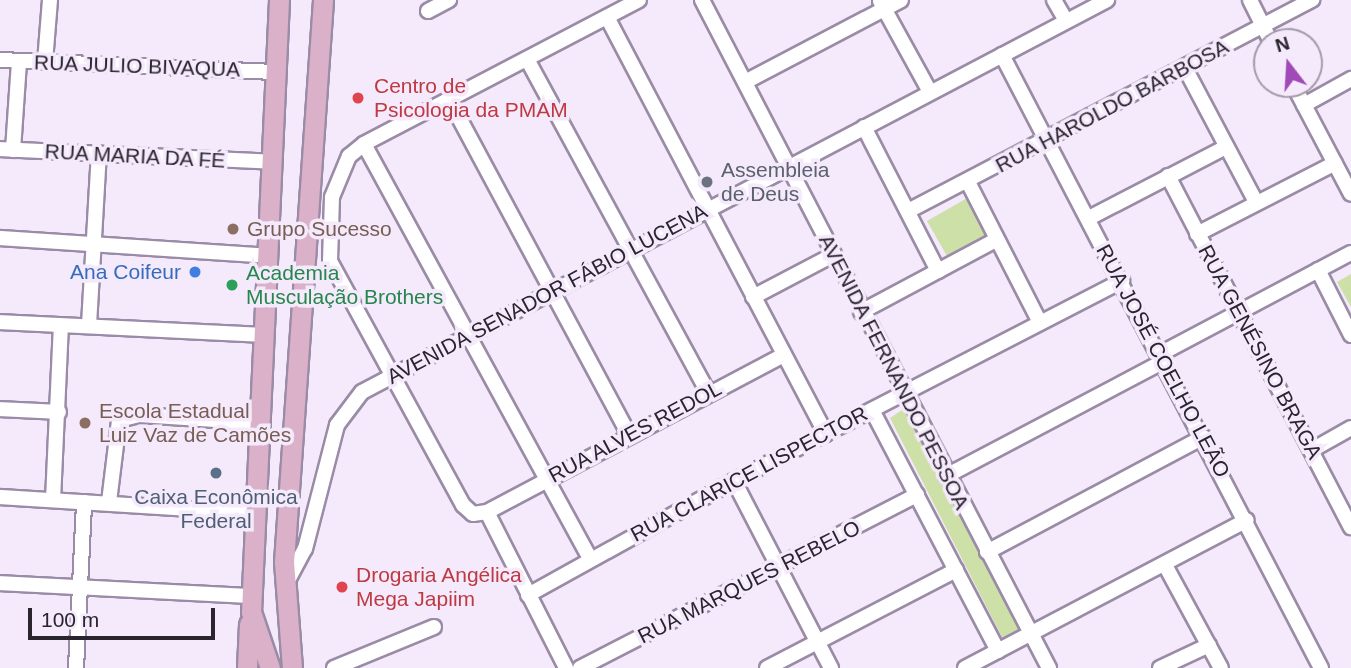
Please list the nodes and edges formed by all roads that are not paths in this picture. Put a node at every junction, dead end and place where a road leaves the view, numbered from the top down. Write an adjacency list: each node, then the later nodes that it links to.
1 (50, 0): 22 (street)
2 (279, 0): 24 (main road)
3 (323, 0): 102 (main road)
4 (449, 0): 13 (street)
5 (639, 0): 14 (street)
6 (901, 0): 12 (street)
7 (1054, 0): 15 (street)
8 (1107, 0): 15 (street, AVENIDA SENADOR FÁBIO LUCENA)
9 (1250, 0): 16 (street)
10 (1312, 0): 16 (street, RUA HAROLDO BARBOSA)
11 (706, 2): 26 (street, AVENIDA FERNANDO PESSOA)
12 (882, 4): 26 (street); 27 (street)
13 (428, 11)
14 (607, 17): 19 (street); 44 (street)
15 (1066, 22): 18 (street, AVENIDA SENADOR FÁBIO LUCENA)
16 (1263, 25): 17 (street); 23 (street, RUA HAROLDO BARBOSA)
17 (1264, 28)
18 (1002, 55): 27 (street, AVENIDA SENADOR FÁBIO LUCENA); 32 (street, RUA JOSÉ COELHO LEÃO)
19 (527, 59): 29 (street); 51 (street)
20 (0, 60): 21 (street, RUA JULIO BIVAQUA)
21 (19, 61): 22 (street, RUA JULIO BIVAQUA); 35 (street)
22 (45, 62): 24 (street, RUA JULIO BIVAQUA)
23 (1185, 68): 32 (street, RUA HAROLDO BARBOSA); 34 (street)
24 (274, 72): 37 (main road)
25 (1351, 79): 30 (street)
26 (745, 82): 39 (street, AVENIDA FERNANDO PESSOA)
27 (930, 92): 31 (street, AVENIDA SENADOR FÁBIO LUCENA)
28 (1300, 98): 30 (street)
29 (449, 99): 33 (street); 58 (street)
30 (1304, 105): 38 (street)
31 (864, 127): 39 (street, AVENIDA SENADOR FÁBIO LUCENA); 45 (street)
32 (1046, 141): 41 (street, RUA HAROLDO BARBOSA); 46 (street, RUA JOSÉ COELHO LEÃO)
33 (364, 144): 66 (street); 71 (street)
34 (1226, 148): 40 (street); 43 (street)
35 (6, 149): 36 (street, RUA MARIA DA FÉ)
36 (99, 153): 37 (street, RUA MARIA DA FÉ); 50 (street)
37 (271, 162): 54 (main road)
38 (1335, 163): 42 (street); 43 (street)
39 (788, 166): 44 (street, AVENIDA SENADOR FÁBIO LUCENA); 53 (street, AVENIDA FERNANDO PESSOA)
40 (1168, 176): 46 (street); 47 (street, RUA GENÉSINO BRAGA)
41 (968, 182): 45 (street, RUA HAROLDO BARBOSA); 49 (street)
42 (1351, 194)
43 (1256, 202): 47 (street)
44 (709, 209): 51 (street, AVENIDA SENADOR FÁBIO LUCENA); 59 (street)
45 (909, 210): 56 (street)
46 (1089, 218): 57 (street, RUA JOSÉ COELHO LEÃO)
47 (1198, 234): 61 (street, RUA GENÉSINO BRAGA)
48 (0, 238): 50 (street)
49 (996, 240): 56 (street); 63 (street)
50 (95, 242): 54 (street); 64 (street)
51 (630, 250): 58 (street, AVENIDA SENADOR FÁBIO LUCENA); 72 (street)
52 (1351, 253): 55 (street)
53 (833, 255): 59 (street); 60 (street, AVENIDA FERNANDO PESSOA)
54 (268, 256): 67 (main road)
55 (1318, 270): 61 (street); 68 (street)
56 (938, 271): 60 (street)
57 (1122, 281): 63 (street, RUA CLARICE LISPECTOR); 70 (street, RUA JOSÉ COELHO LEÃO)
58 (551, 293): 66 (street, AVENIDA SENADOR FÁBIO LUCENA); 80 (street)
59 (753, 297): 69 (street)
60 (861, 312): 73 (street, AVENIDA FERNANDO PESSOA)
61 (1240, 313): 70 (street); 82 (street, RUA GENÉSINO BRAGA)
62 (0, 322): 65 (street)
63 (1040, 323): 73 (street, RUA CLARICE LISPECTOR)
64 (89, 325): 65 (street); 67 (street)
65 (61, 326): 76 (street)
66 (470, 334): 71 (street, AVENIDA SENADOR FÁBIO LUCENA); 84 (street)
67 (263, 335): 77 (main road)
68 (1351, 335)
69 (783, 355): 72 (street, RUA ALVES REDOL); 79 (street)
70 (1162, 358): 81 (street, RUA JOSÉ COELHO LEÃO); 83 (street)
71 (393, 374): 91 (street); 102 (street, AVENIDA SENADOR FÁBIO LUCENA)
72 (708, 393): 80 (street, RUA ALVES REDOL)
73 (903, 393): 75 (street, RUA CLARICE LISPECTOR); 83 (street, AVENIDA FERNANDO PESSOA)
74 (0, 409): 76 (street)
75 (872, 410): 79 (street, RUA CLARICE LISPECTOR); 86 (street)
76 (59, 412): 88 (street)
77 (258, 423): 90 (street); 92 (main road)
78 (1351, 428): 82 (street)
79 (826, 433): 85 (street, RUA CLARICE LISPECTOR)
80 (629, 435): 84 (street, RUA ALVES REDOL)
81 (1203, 437): 93 (street, RUA JOSÉ COELHO LEÃO); 95 (street)
82 (1312, 450): 94 (street, RUA GENÉSINO BRAGA)
83 (946, 476): 95 (street, AVENIDA FERNANDO PESSOA)
84 (549, 477): 91 (street, RUA ALVES REDOL); 96 (street)
85 (734, 481): 96 (street, RUA CLARICE LISPECTOR); 98 (street)
86 (917, 495): 98 (street, RUA MARQUES REBELO); 99 (street)
87 (0, 497): 88 (street)
88 (53, 500): 89 (street)
89 (84, 502): 90 (street); 101 (street)
90 (109, 502): 92 (street)
91 (487, 512): 103 (street)
92 (255, 513): 104 (main road)
93 (1247, 520): 97 (street); 123 (street, RUA JOSÉ COELHO LEÃO)
94 (1351, 527)
95 (987, 552): 106 (street, AVENIDA FERNANDO PESSOA)
96 (590, 558): 103 (street, RUA CLARICE LISPECTOR)
97 (1165, 565): 106 (street); 108 (street)
98 (778, 566): 107 (street); 116 (street, RUA MARQUES REBELO)
99 (956, 570): 107 (street); 109 (street)
100 (0, 583): 101 (street)
101 (81, 586): 104 (street); 110 (street)
102 (284, 588): 113 (main road)
103 (528, 595): 115 (street)
104 (251, 604): 111 (main road); 112 (main road)
105 (434, 627): 114 (street)
106 (1031, 634): 109 (street); 120 (street, AVENIDA FERNANDO PESSOA)
107 (817, 641): 117 (street); 118 (street)
108 (1209, 645): 121 (street); 122 (street)
109 (998, 651): 119 (street)
110 (76, 668)
111 (247, 668)
112 (270, 668)
113 (292, 668)
114 (334, 668)
115 (566, 668)
116 (580, 668)
117 (767, 668)
118 (831, 668)
119 (965, 668)
120 (1049, 668)
121 (1160, 668)
122 (1221, 668)
123 (1321, 668)

